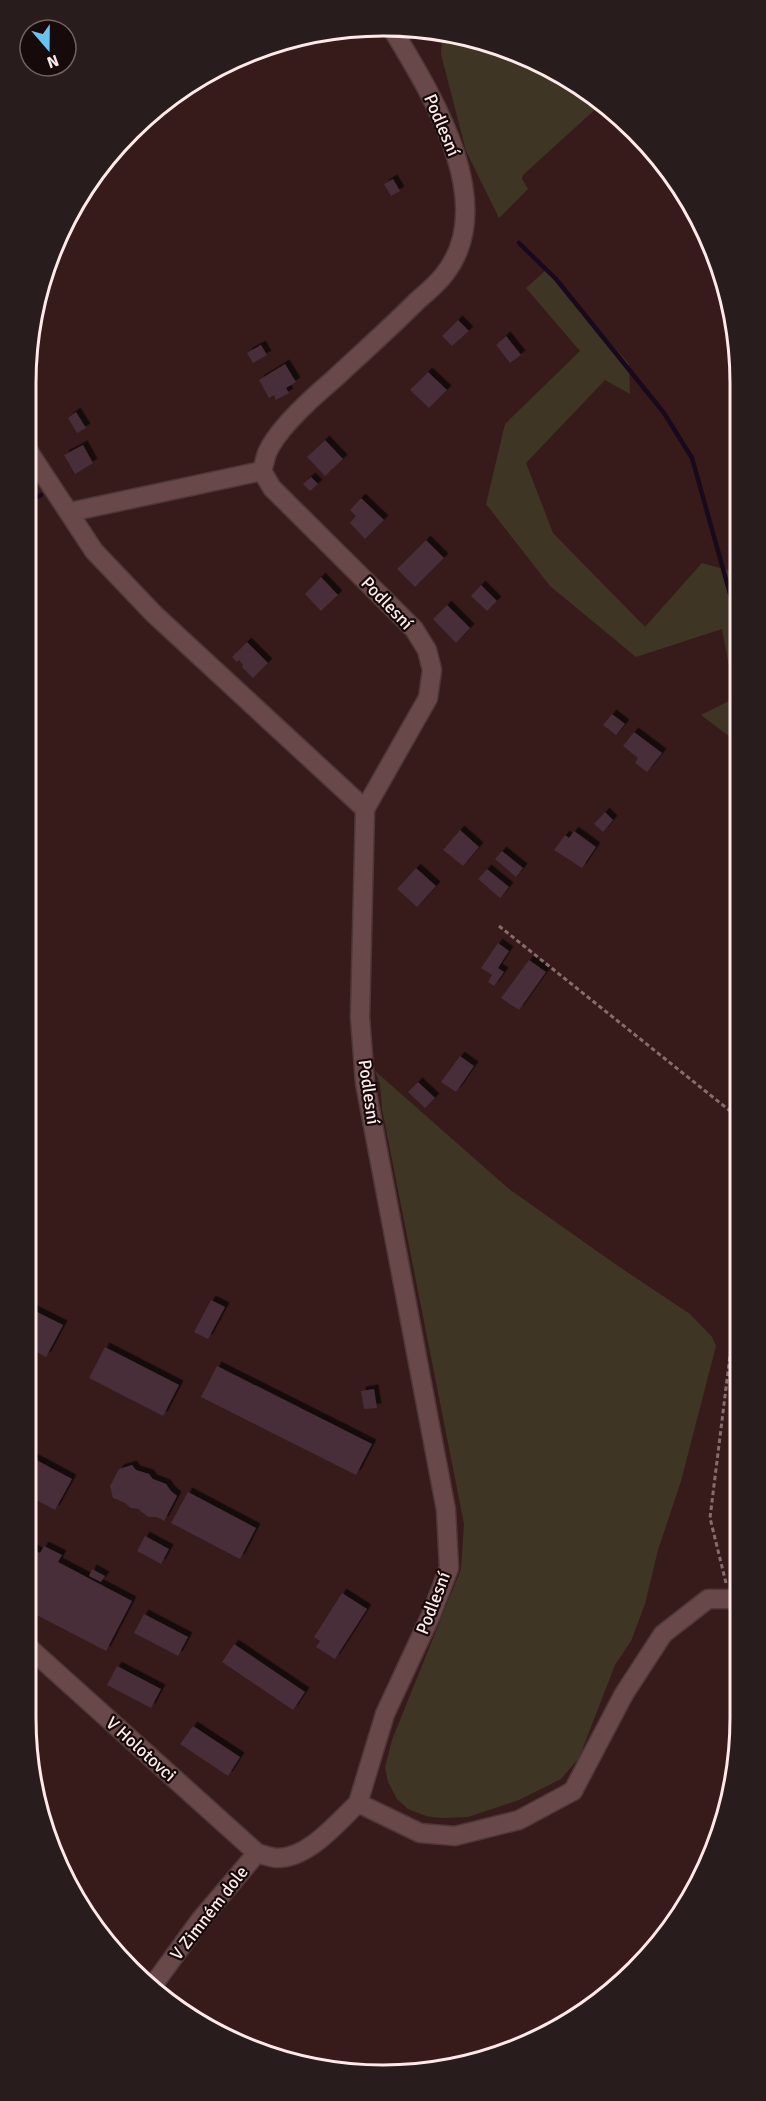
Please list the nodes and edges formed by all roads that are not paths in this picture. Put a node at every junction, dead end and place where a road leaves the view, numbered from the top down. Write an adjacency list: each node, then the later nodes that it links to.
1 (397, 37): 3 (street, Podlesní)
2 (36, 461): 4 (street)
3 (262, 471): 4 (street); 5 (street, Podlesní)
4 (70, 512): 5 (street)
5 (365, 809): 8 (street, Podlesní)
6 (730, 1599): 8 (street)
7 (36, 1653): 9 (street, V Holotovci)
8 (358, 1803): 9 (street, V Zimném dole)
9 (257, 1853): 10 (street, V Zimném dole)
10 (156, 1981)

